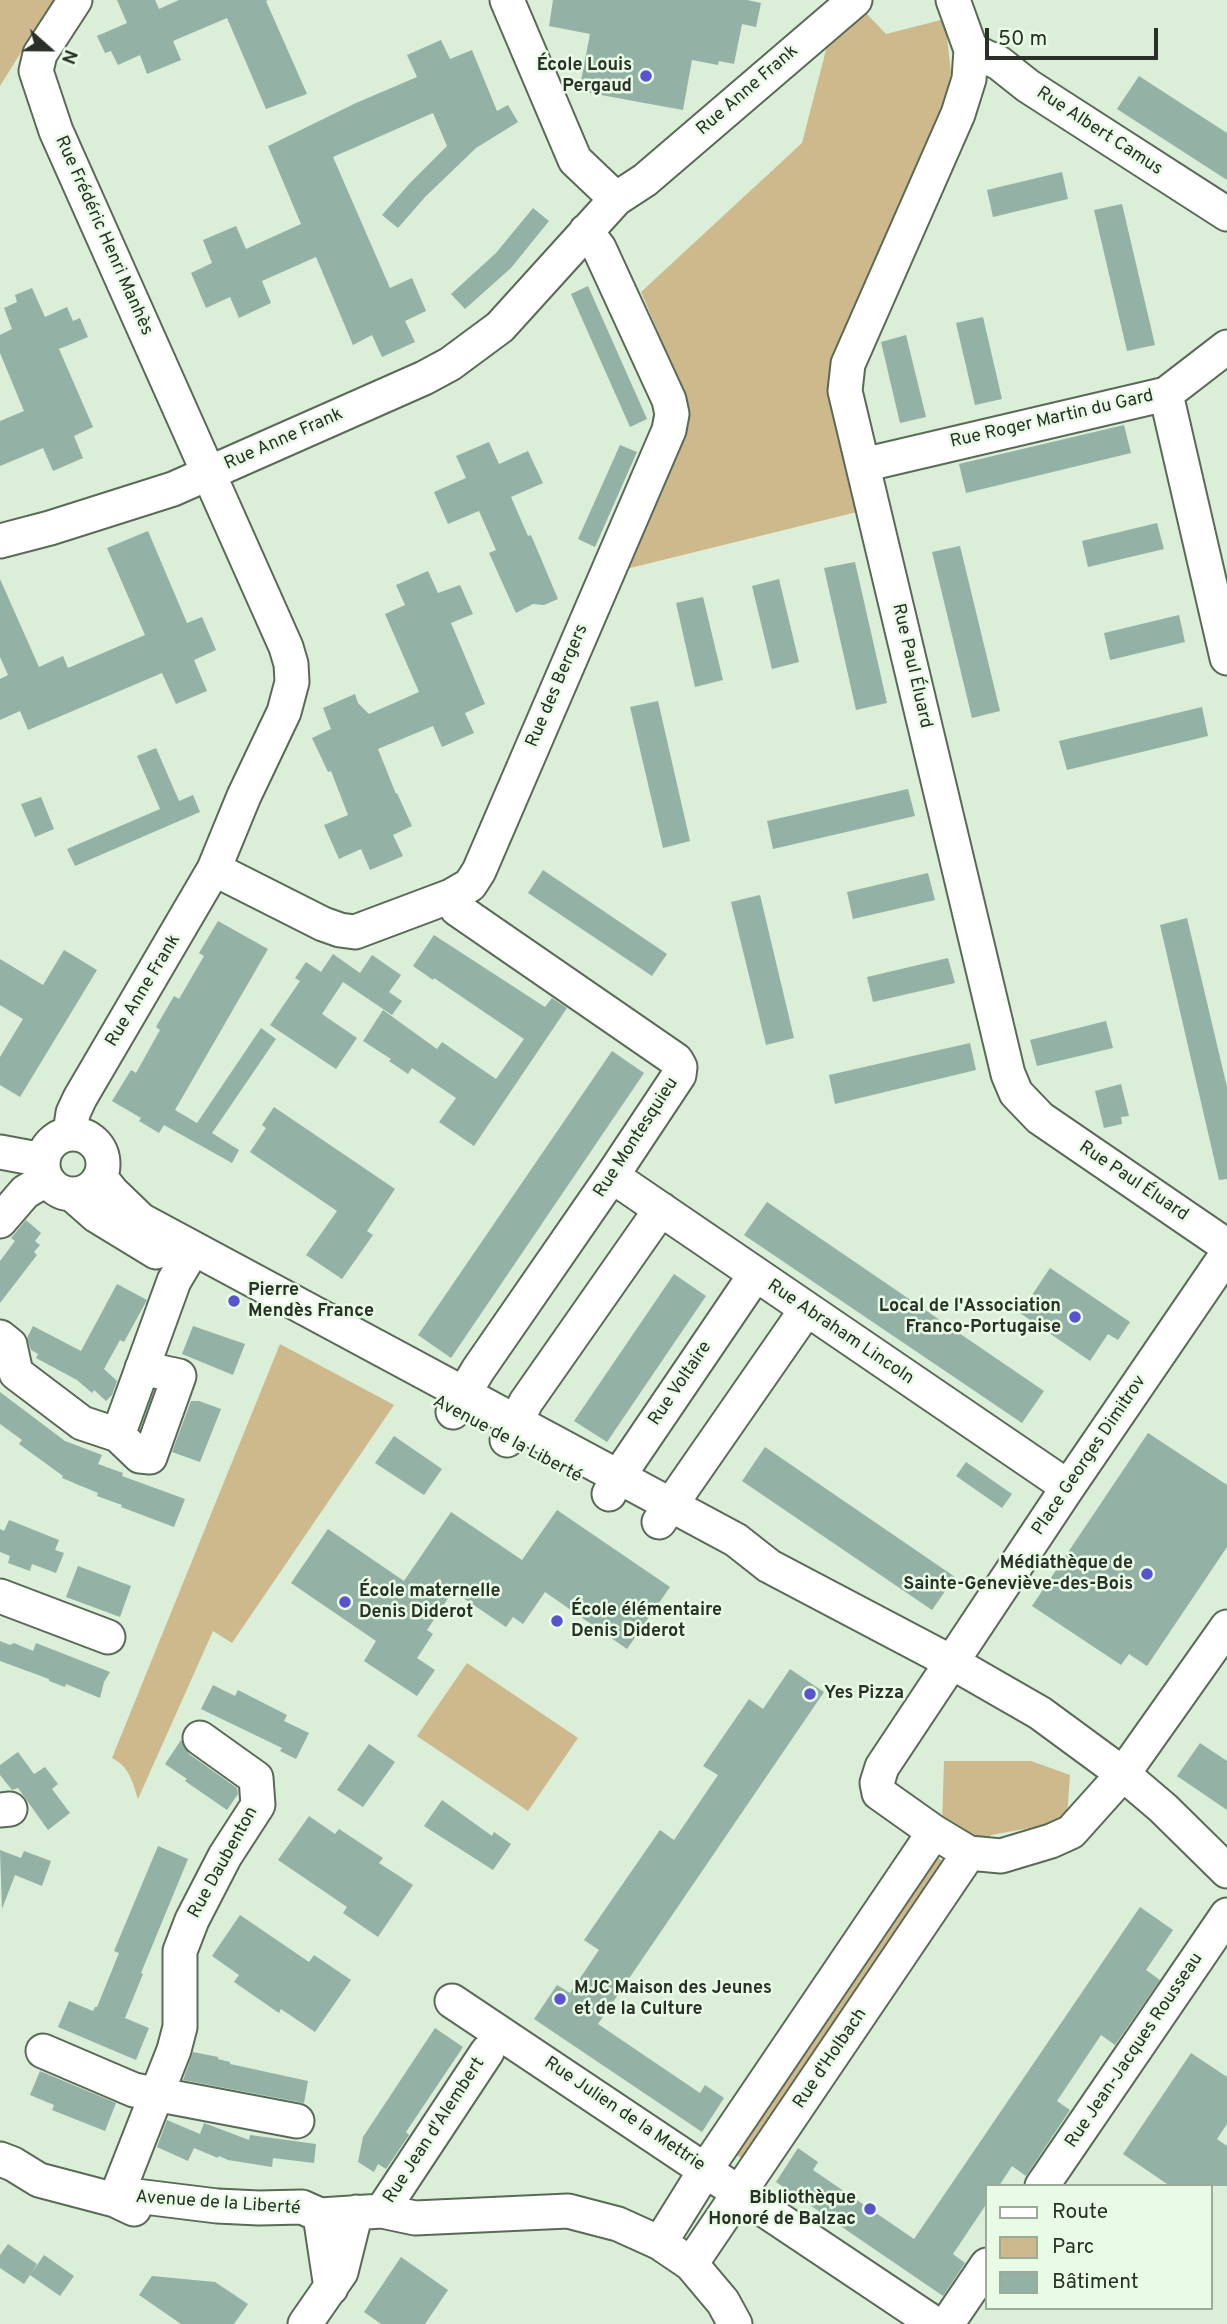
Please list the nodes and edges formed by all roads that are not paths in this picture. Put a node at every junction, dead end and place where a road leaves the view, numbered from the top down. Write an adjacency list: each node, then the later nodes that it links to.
1 (75, 0): 12 (street, Rue Frédéric Henri Manhès)
2 (507, 0): 6 (street)
3 (855, 0): 6 (street, Rue Anne Frank)
4 (953, 0): 5 (street, Rue Paul Éluard)
5 (971, 50): 7 (street, Rue Albert Camus); 11 (street, Rue Paul Éluard)
6 (616, 199): 8 (street, Rue Anne Frank)
7 (1227, 214)
8 (586, 231): 12 (street, Rue Anne Frank); 16 (street, Rue des Bergers)
9 (1227, 347): 10 (street, Rue Roger Martin du Gard)
10 (1166, 394): 11 (street, Rue Roger Martin du Gard); 14 (street)
11 (863, 465): 24 (street, Rue Paul Éluard)
12 (209, 474): 13 (street); 15 (street, Rue Anne Frank)
13 (0, 541)
14 (1227, 658)
15 (214, 869): 16 (street, Rue des Bergers); 17 (street, Rue Anne Frank)
16 (451, 896): 19 (street, Rue Montesquieu)
17 (70, 1133): 20 (street); 21 (street)
18 (0, 1152): 21 (street)
19 (612, 1176): 22 (street, Rue Abraham Lincoln); 30 (street, Rue Montesquieu)
20 (100, 1177): 21 (street); 26 (street, Avenue de la Liberté)
21 (54, 1178): 23 (street); 26 (street, Avenue de la Liberté)
22 (661, 1209): 27 (street, Rue Abraham Lincoln); 31 (street)
23 (0, 1221)
24 (1227, 1246)
25 (1227, 1254): 33 (street, Place Georges Dimitrov)
26 (188, 1257): 29 (street); 30 (street, Avenue de la Liberté)
27 (755, 1275): 28 (street, Rue Abraham Lincoln); 32 (street, Rue Voltaire)
28 (806, 1310): 33 (street, Rue Abraham Lincoln); 34 (street)
29 (0, 1337)
30 (458, 1402): 31 (street, Avenue de la Liberté)
31 (511, 1431): 32 (street, Avenue de la Liberté)
32 (613, 1486): 34 (street, Avenue de la Liberté)
33 (1068, 1487): 38 (street, Place Georges Dimitrov)
34 (664, 1514): 38 (street, Avenue de la Liberté)
35 (0, 1596): 37 (street)
36 (1227, 1627): 40 (street, Place Georges Dimitrov)
37 (108, 1637)
38 (953, 1662): 40 (street, Avenue de la Liberté); 41 (street, Place Georges Dimitrov)
39 (200, 1738): 49 (street, Rue Daubenton)
40 (1124, 1774): 42 (street, Place Georges Dimitrov); 43 (street, Avenue de la Liberté); 44 (street, Avenue de la Liberté)
41 (934, 1832): 42 (street, Place Georges Dimitrov); 52 (street)
42 (969, 1853): 56 (street, Rue d'Holbach)
43 (1227, 1871)
44 (1227, 1893)
45 (1227, 1915): 55 (street, Rue Jean-Jacques Rousseau)
46 (452, 2001): 52 (street, Rue Julien de la Mettrie)
47 (43, 2051): 49 (street)
48 (487, 2052): 58 (street, Rue Jean d'Alembert)
49 (155, 2095): 50 (street); 57 (street, Rue Daubenton)
50 (297, 2121)
51 (0, 2159): 54 (street, Avenue de la Liberté)
52 (706, 2169): 56 (street, Rue Julien de la Mettrie); 60 (street)
53 (0, 2179): 54 (street, Avenue de la Liberté)
54 (39, 2180): 57 (street, Avenue de la Liberté)
55 (1043, 2184)
56 (740, 2192): 61 (street, Rue d'Holbach); 67 (street, Rue Julien de la Mettrie)
57 (115, 2200): 59 (street, Avenue de la Liberté)
58 (369, 2212): 59 (street, Avenue de la Liberté); 60 (street, Avenue de la Liberté); 63 (street, Rue Jean d'Alembert)
59 (320, 2215): 63 (street)
60 (666, 2234): 61 (street, Avenue de la Liberté)
61 (697, 2255): 65 (street, Avenue de la Liberté); 66 (street, Avenue de la Liberté)
62 (986, 2266): 68 (street)
63 (331, 2288): 64 (street, Rue Jean d'Alembert)
64 (305, 2324)
65 (735, 2324)
66 (760, 2324)
67 (935, 2324)
68 (947, 2324)

